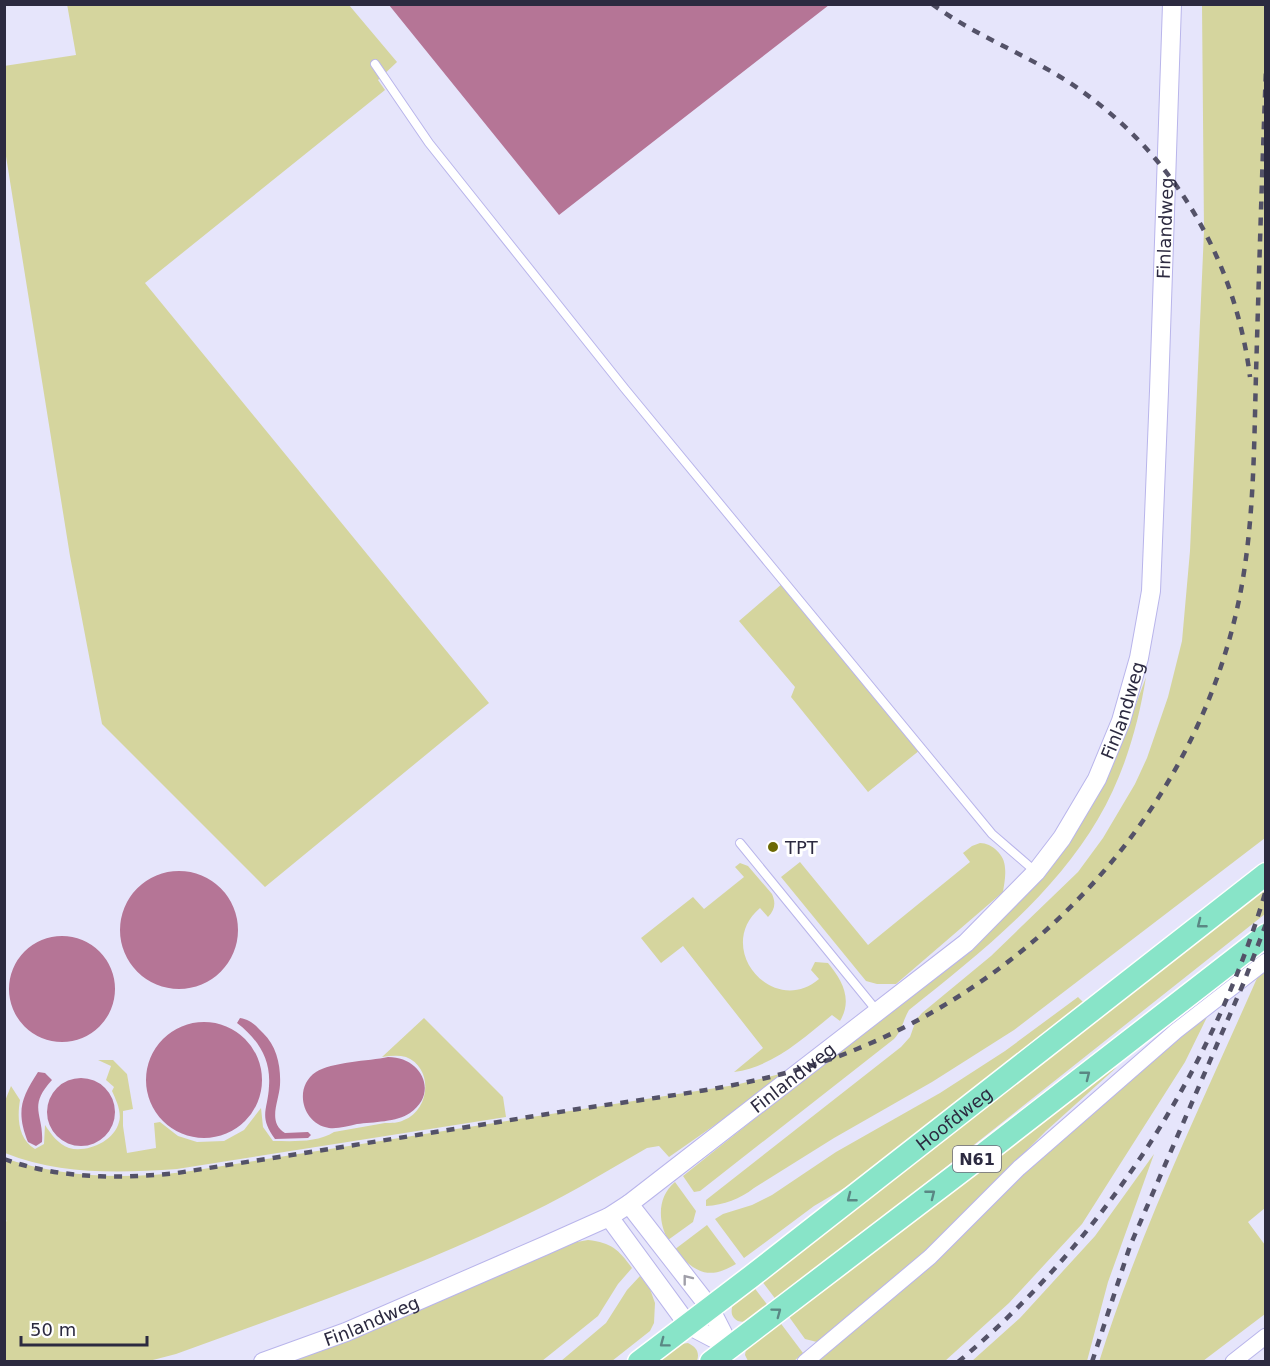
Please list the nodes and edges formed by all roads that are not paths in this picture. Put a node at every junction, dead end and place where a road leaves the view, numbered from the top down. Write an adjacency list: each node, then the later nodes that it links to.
1 (1172, 4): 4 (street, Finlandweg)
2 (375, 64): 4 (lane)
3 (740, 843): 8 (lane)
4 (1036, 872): 8 (street, Finlandweg)
5 (1266, 874): 11 (main road, Hoofdweg / N61, one-way to 11)
6 (1266, 935): 14 (main road, N61, one-way to 6)
7 (1266, 961): 18 (street)
8 (877, 1011): 9 (street, Finlandweg)
9 (629, 1204): 10 (street, Finlandweg); 11 (street, one-way to 9)
10 (609, 1216): 12 (street); 15 (street, Finlandweg)
11 (710, 1308): 12 (main road, Hoofdweg / N61); 14 (street)
12 (688, 1325): 14 (street); 16 (main road, Hoofdweg / N61, one-way to 16)
13 (1266, 1336): 19 (street)
14 (734, 1354): 17 (main road, N61)
15 (263, 1362)
16 (639, 1362)
17 (711, 1362)
18 (805, 1362)
19 (1233, 1362)

